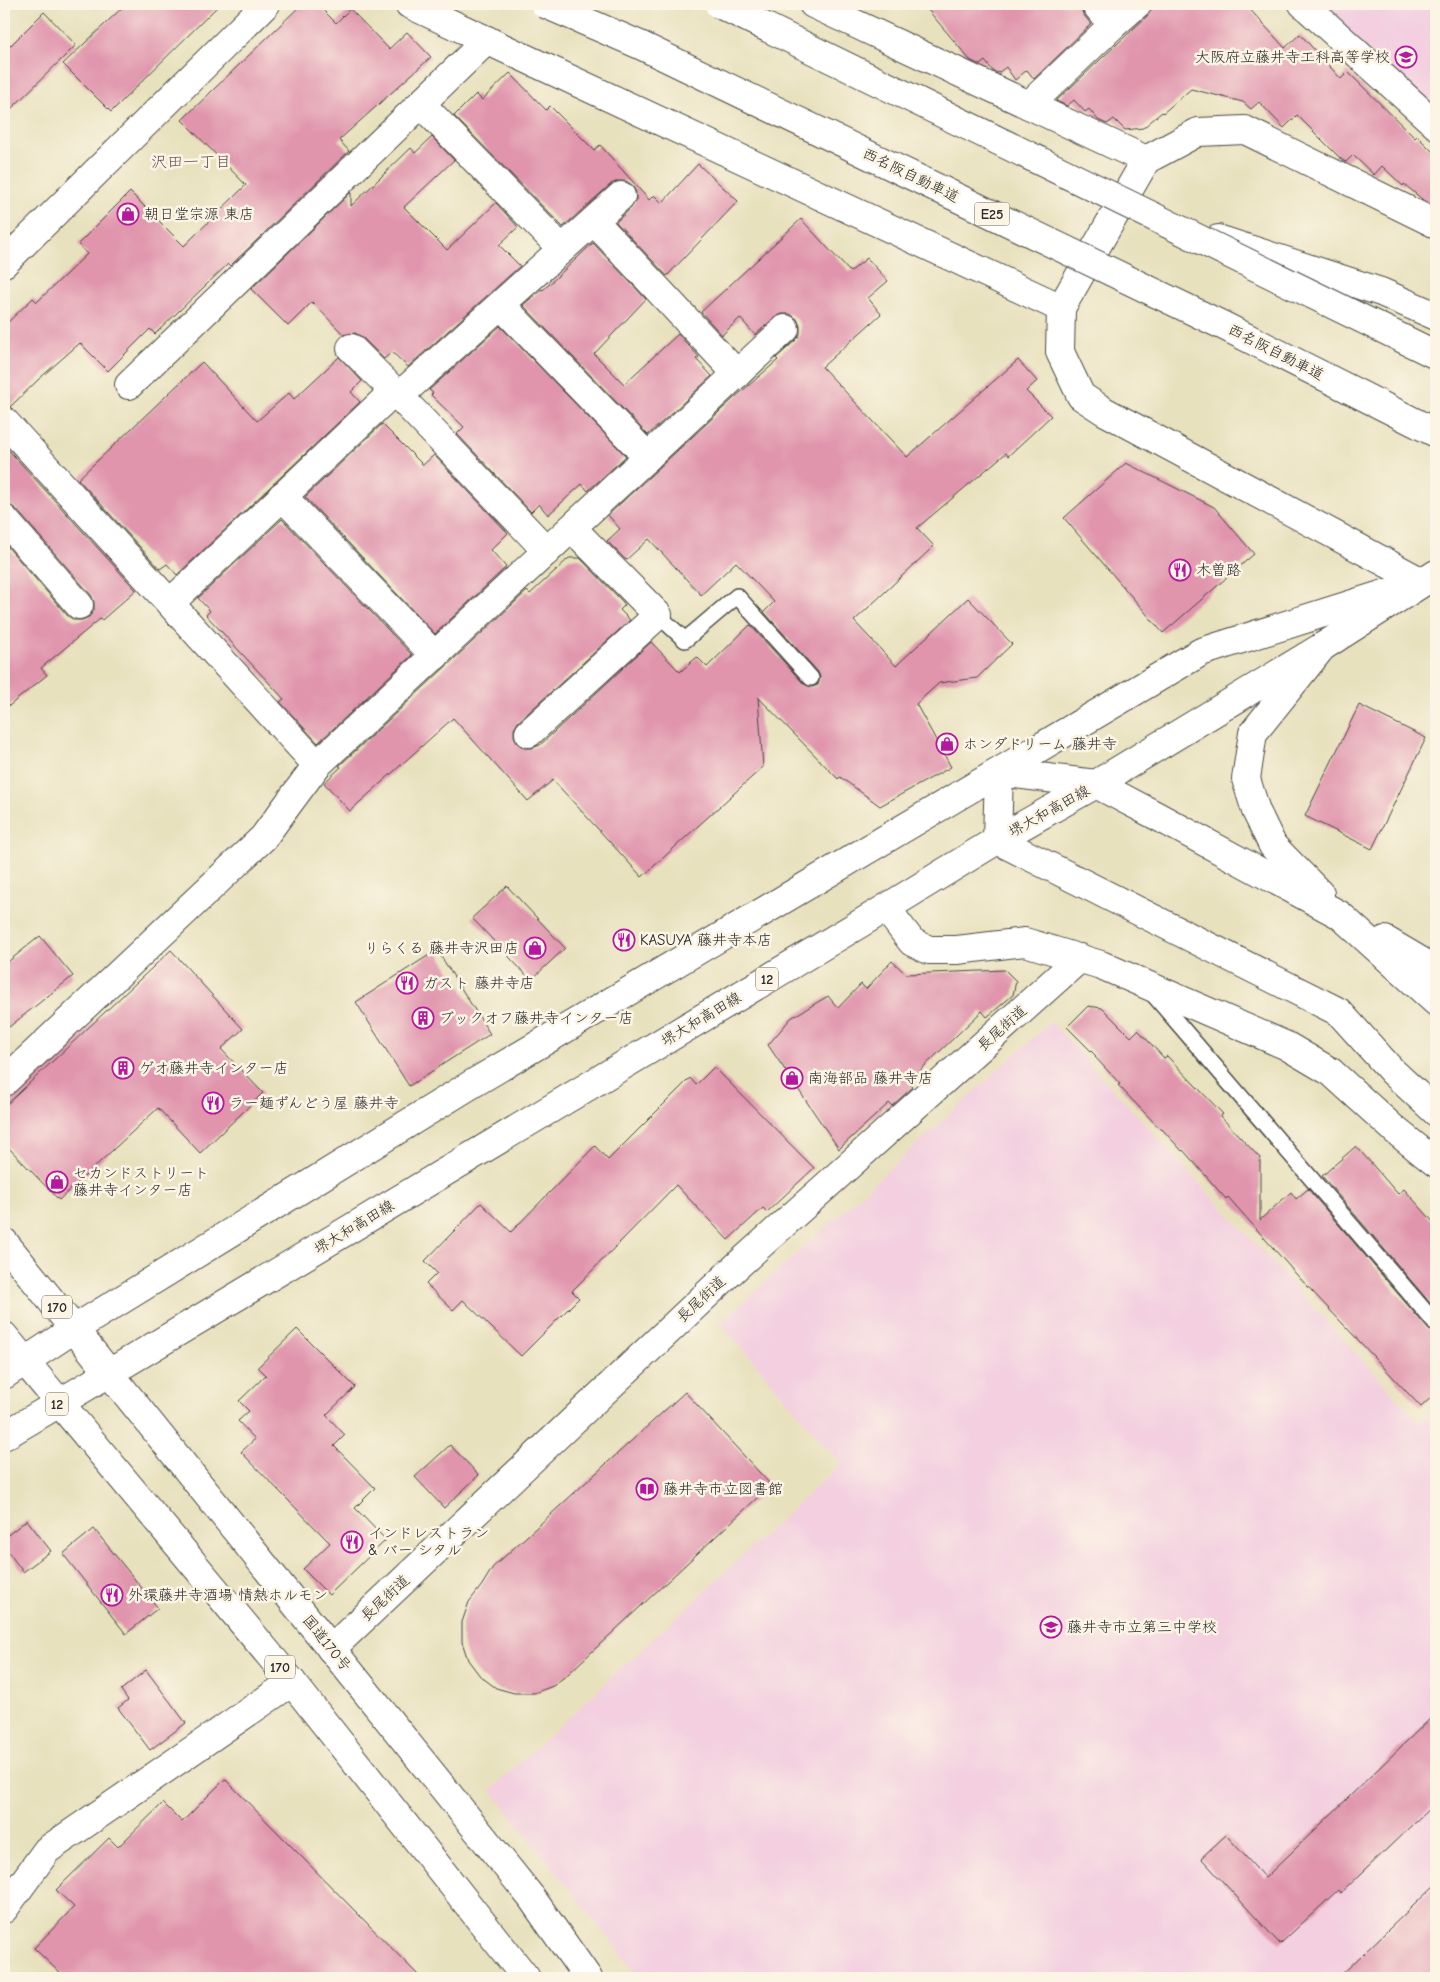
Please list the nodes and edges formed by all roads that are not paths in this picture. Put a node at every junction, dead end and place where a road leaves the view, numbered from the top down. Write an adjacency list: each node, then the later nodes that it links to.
1 (266, 4): 20 (main road)
2 (409, 4): 10 (main road)
3 (545, 4): 31 (main road, 西名阪自動車道 / E25, bridge)
4 (719, 4): 16 (main road, bridge)
5 (813, 4): 12 (main road)
6 (1095, 4): 9 (main road)
7 (1137, 4): 9 (main road)
8 (1303, 4): 13 (main road)
9 (1113, 25): 12 (main road)
10 (487, 40): 11 (main road); 22 (main road)
11 (421, 104): 19 (main road); 28 (main road)
12 (1029, 105): 14 (main road)
13 (1436, 125)
14 (1146, 160): 18 (main road); 22 (main road)
15 (621, 196): 17 (main road)
16 (1155, 218): 23 (main road, bridge); 26 (main road, bridge)
17 (594, 221): 19 (main road); 27 (main road)
18 (1436, 224)
19 (562, 249): 21 (main road)
20 (4, 263)
21 (501, 305): 29 (main road); 32 (main road)
22 (1061, 308): 37 (main road)
23 (1436, 316)
24 (785, 329): 27 (main road)
25 (351, 348): 29 (main road)
26 (1436, 355)
27 (737, 374): 32 (main road)
28 (129, 385)
29 (397, 393): 33 (main road); 36 (main road)
30 (4, 421): 38 (main road)
31 (1436, 433)
32 (648, 457): 35 (main road)
33 (282, 496): 38 (main road); 42 (main road)
34 (4, 519): 39 (main road)
35 (572, 528): 36 (main road); 40 (main road)
36 (547, 552): 42 (main road)
37 (1429, 578): 41 (main road, 堺大和高田線 / 12); 46 (main road)
38 (170, 603): 45 (main road)
39 (79, 605)
40 (658, 615): 43 (lane); 44 (main road)
41 (1322, 647): 47 (main road, 堺大和高田線 / 12); 50 (main road)
42 (434, 656): 45 (main road)
43 (811, 678)
44 (529, 733)
45 (317, 766): 56 (main road)
46 (999, 772): 47 (main road); 48 (main road); 62 (main road)
47 (1096, 784): 48 (main road, 堺大和高田線 / 12); 50 (main road)
48 (997, 840): 49 (main road, 堺大和高田線 / 12); 55 (main road)
49 (886, 908): 51 (main road); 65 (main road, 堺大和高田線 / 12)
50 (1340, 915): 52 (main road); 54 (main road)
51 (1080, 958): 53 (main road); 68 (main road, 長尾街道)
52 (1436, 970)
53 (1144, 984): 59 (main road); 61 (lane)
54 (1436, 1002)
55 (1392, 1071): 57 (main road); 58 (main road)
56 (4, 1082)
57 (1436, 1092)
58 (1436, 1112)
59 (1436, 1164)
60 (4, 1242): 62 (main road, 国道170号 / 170)
61 (1436, 1324)
62 (74, 1329): 64 (main road); 65 (main road, 国道170号 / 170)
63 (4, 1336): 64 (main road, 170)
64 (14, 1369): 66 (main road, 170)
65 (110, 1372): 66 (main road, 堺大和高田線 / 12); 68 (main road, 国道170号 / 170)
66 (59, 1403): 67 (main road, 堺大和高田線 / 12); 69 (main road, 170)
67 (4, 1436)
68 (331, 1649): 72 (main road, 国道170号 / 170)
69 (292, 1682): 70 (main road); 71 (main road, 170)
70 (4, 1909)
71 (526, 1978)
72 (588, 1978)

